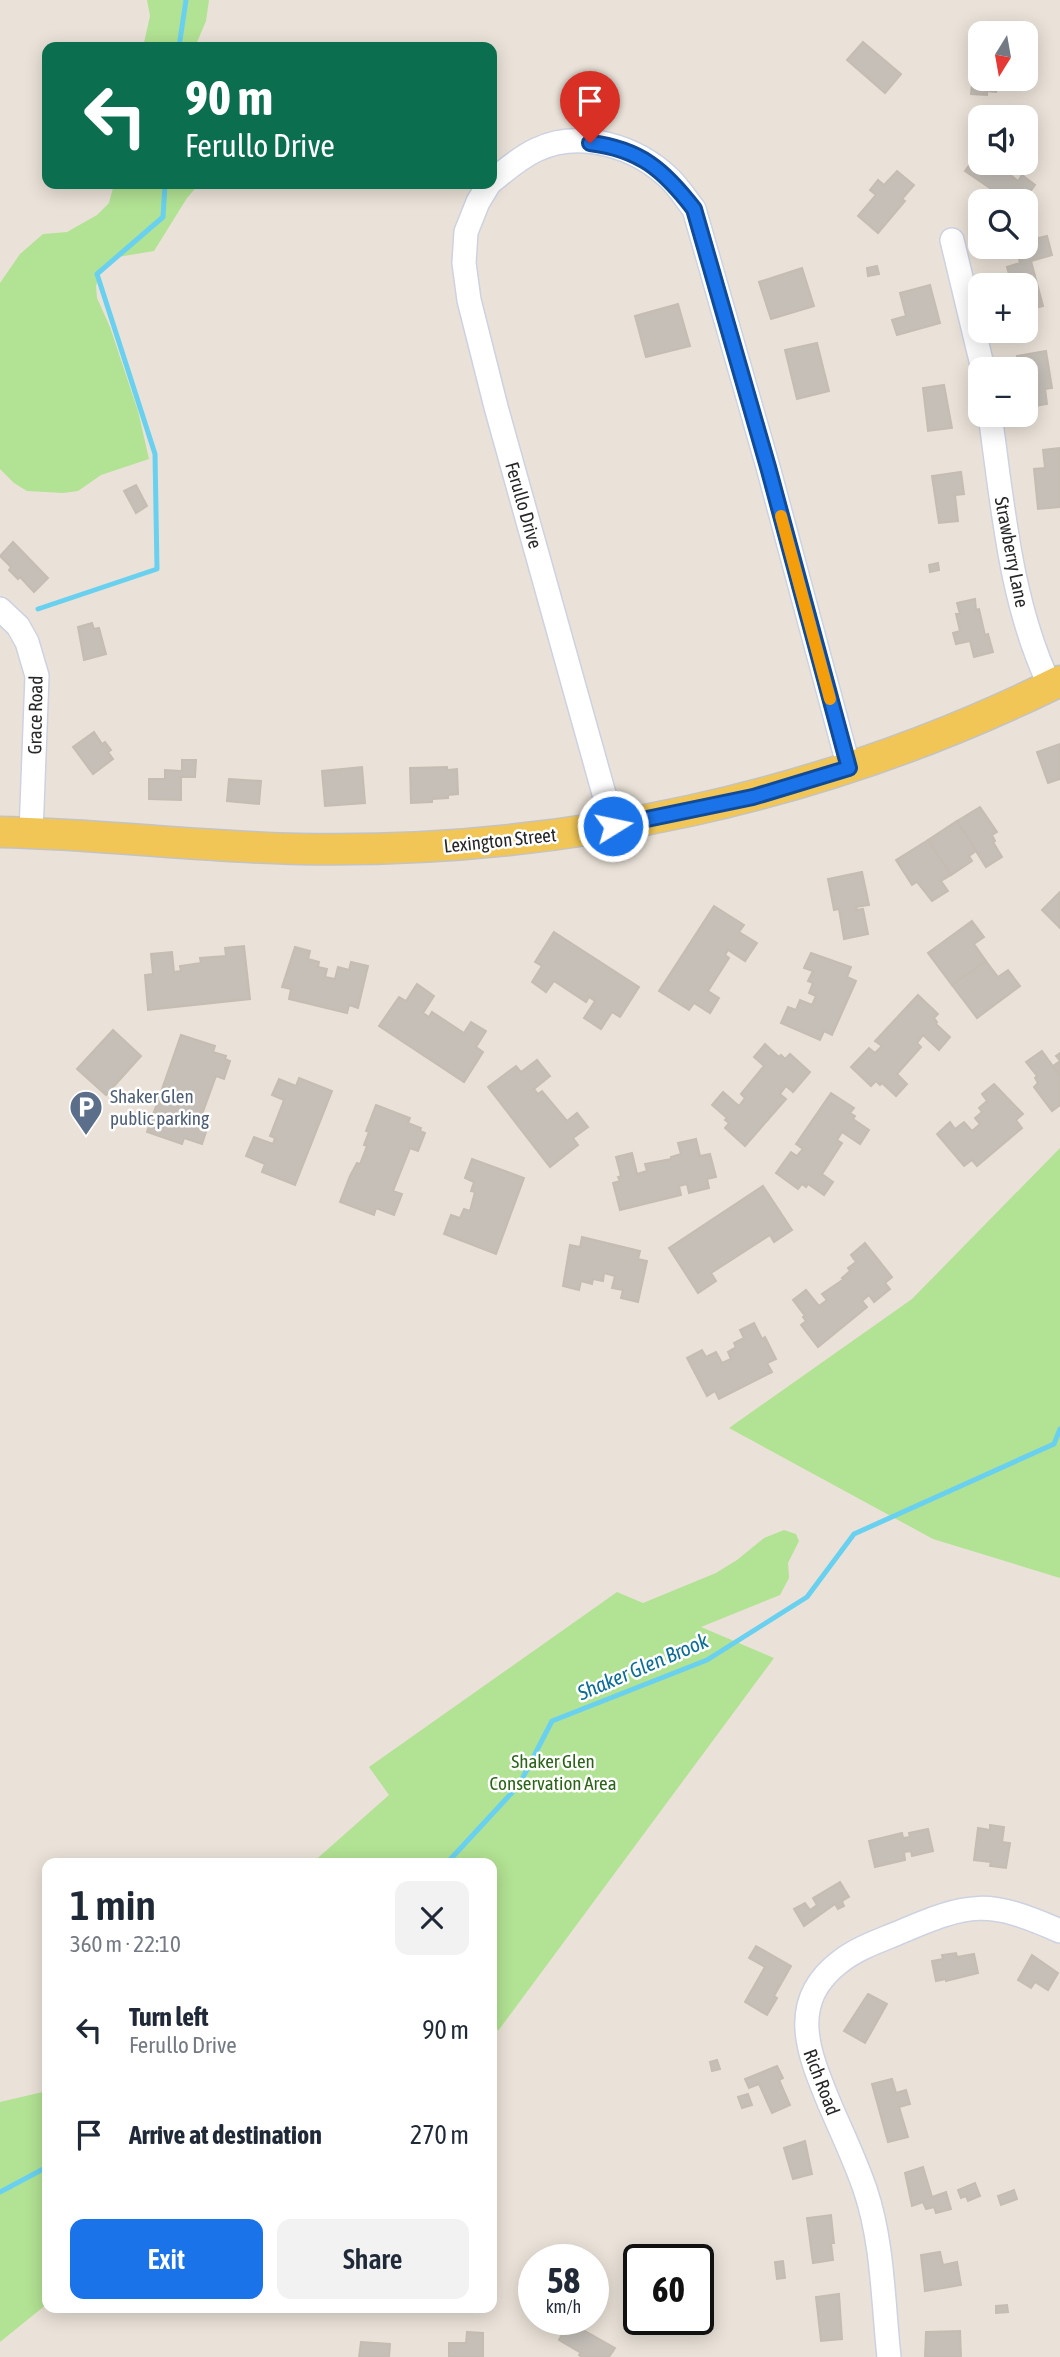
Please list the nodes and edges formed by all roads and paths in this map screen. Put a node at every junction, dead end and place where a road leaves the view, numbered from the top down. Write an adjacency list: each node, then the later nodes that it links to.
1 (497, 177): 8 (street, Ferullo Drive)
2 (486, 189): 9 (street, Ferullo Drive)
3 (952, 240): 4 (street)
4 (980, 357)
5 (992, 427): 7 (street, Strawberry Lane)
6 (0, 608): 11 (street, Grace Road)
7 (1055, 684): 8 (main road, Lexington Street)
8 (849, 768): 9 (main road, Lexington Street)
9 (613, 826): 11 (main road, Lexington Street)
10 (0, 832): 11 (main road, Lexington Street)
11 (31, 833)
12 (1060, 1931): 13 (street, Rich Road)
13 (889, 2357)

